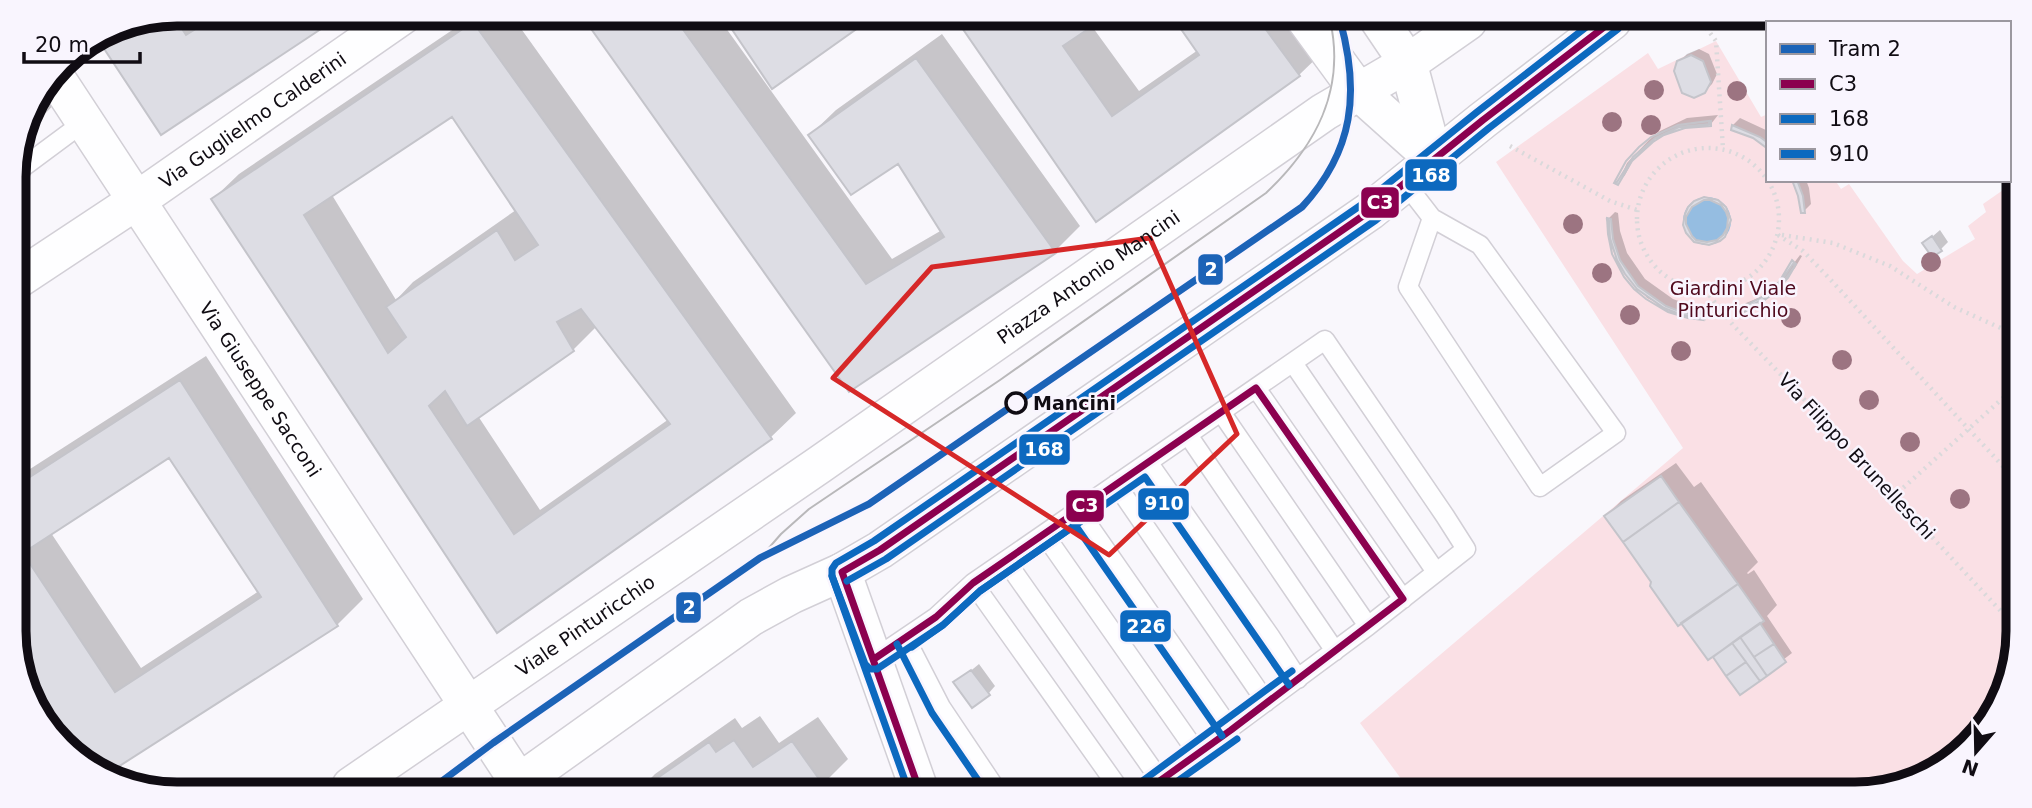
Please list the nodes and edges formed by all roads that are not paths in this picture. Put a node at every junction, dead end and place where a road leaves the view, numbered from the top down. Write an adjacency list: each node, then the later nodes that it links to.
1 (387, 26): 13 (street, Via Guglielmo Calderini)
2 (1310, 26): 8 (street)
3 (1383, 26): 6 (street)
4 (1461, 26): 6 (street)
5 (1606, 26): 10 (street)
6 (1408, 62): 8 (street); 10 (street)
7 (59, 83): 9 (street, Via Giuseppe Sacconi)
8 (1358, 91): 10 (street); 21 (street, Piazza Antonio Mancini)
9 (85, 122): 11 (lane); 13 (street, Via Giuseppe Sacconi)
10 (1434, 159): 12 (street)
11 (27, 164)
12 (1405, 183): 14 (lane); 26 (street)
13 (136, 201): 15 (street, Via Guglielmo Calderini); 36 (street, Via Giuseppe Sacconi)
14 (1432, 218): 14 (lane)
15 (27, 273)
16 (1293, 363): 17 (lane); 27 (lane); 27 (lane)
17 (1256, 388): 18 (lane); 29 (lane)
18 (1221, 412): 19 (lane); 30 (lane)
19 (1188, 436): 20 (lane); 32 (lane)
20 (1148, 462): 22 (lane); 34 (lane)
21 (819, 465): 36 (street, Viale Pinturicchio)
22 (1116, 484): 23 (lane); 35 (lane)
23 (1078, 510): 24 (lane); 37 (lane)
24 (1044, 534): 25 (lane); 38 (lane)
25 (1006, 561): 28 (lane); 40 (lane)
26 (842, 572): 33 (street); 44 (street)
27 (1436, 572): 29 (lane)
28 (973, 583): 31 (lane); 39 (lane)
29 (1403, 599): 30 (lane)
30 (1368, 626): 32 (lane)
31 (906, 639): 33 (lane); 46 (lane)
32 (1335, 651): 34 (lane)
33 (874, 659): 45 (street)
34 (1298, 679): 35 (lane)
35 (1266, 702): 37 (lane)
36 (469, 705): 42 (street, Viale Pinturicchio); 43 (street, Via Giuseppe Sacconi)
37 (1231, 730): 38 (lane)
38 (1198, 754): 41 (lane)
39 (1115, 781)
40 (1151, 781)
41 (1158, 781)
42 (357, 782)
43 (515, 782)
44 (524, 782)
45 (916, 782)
46 (991, 782)

